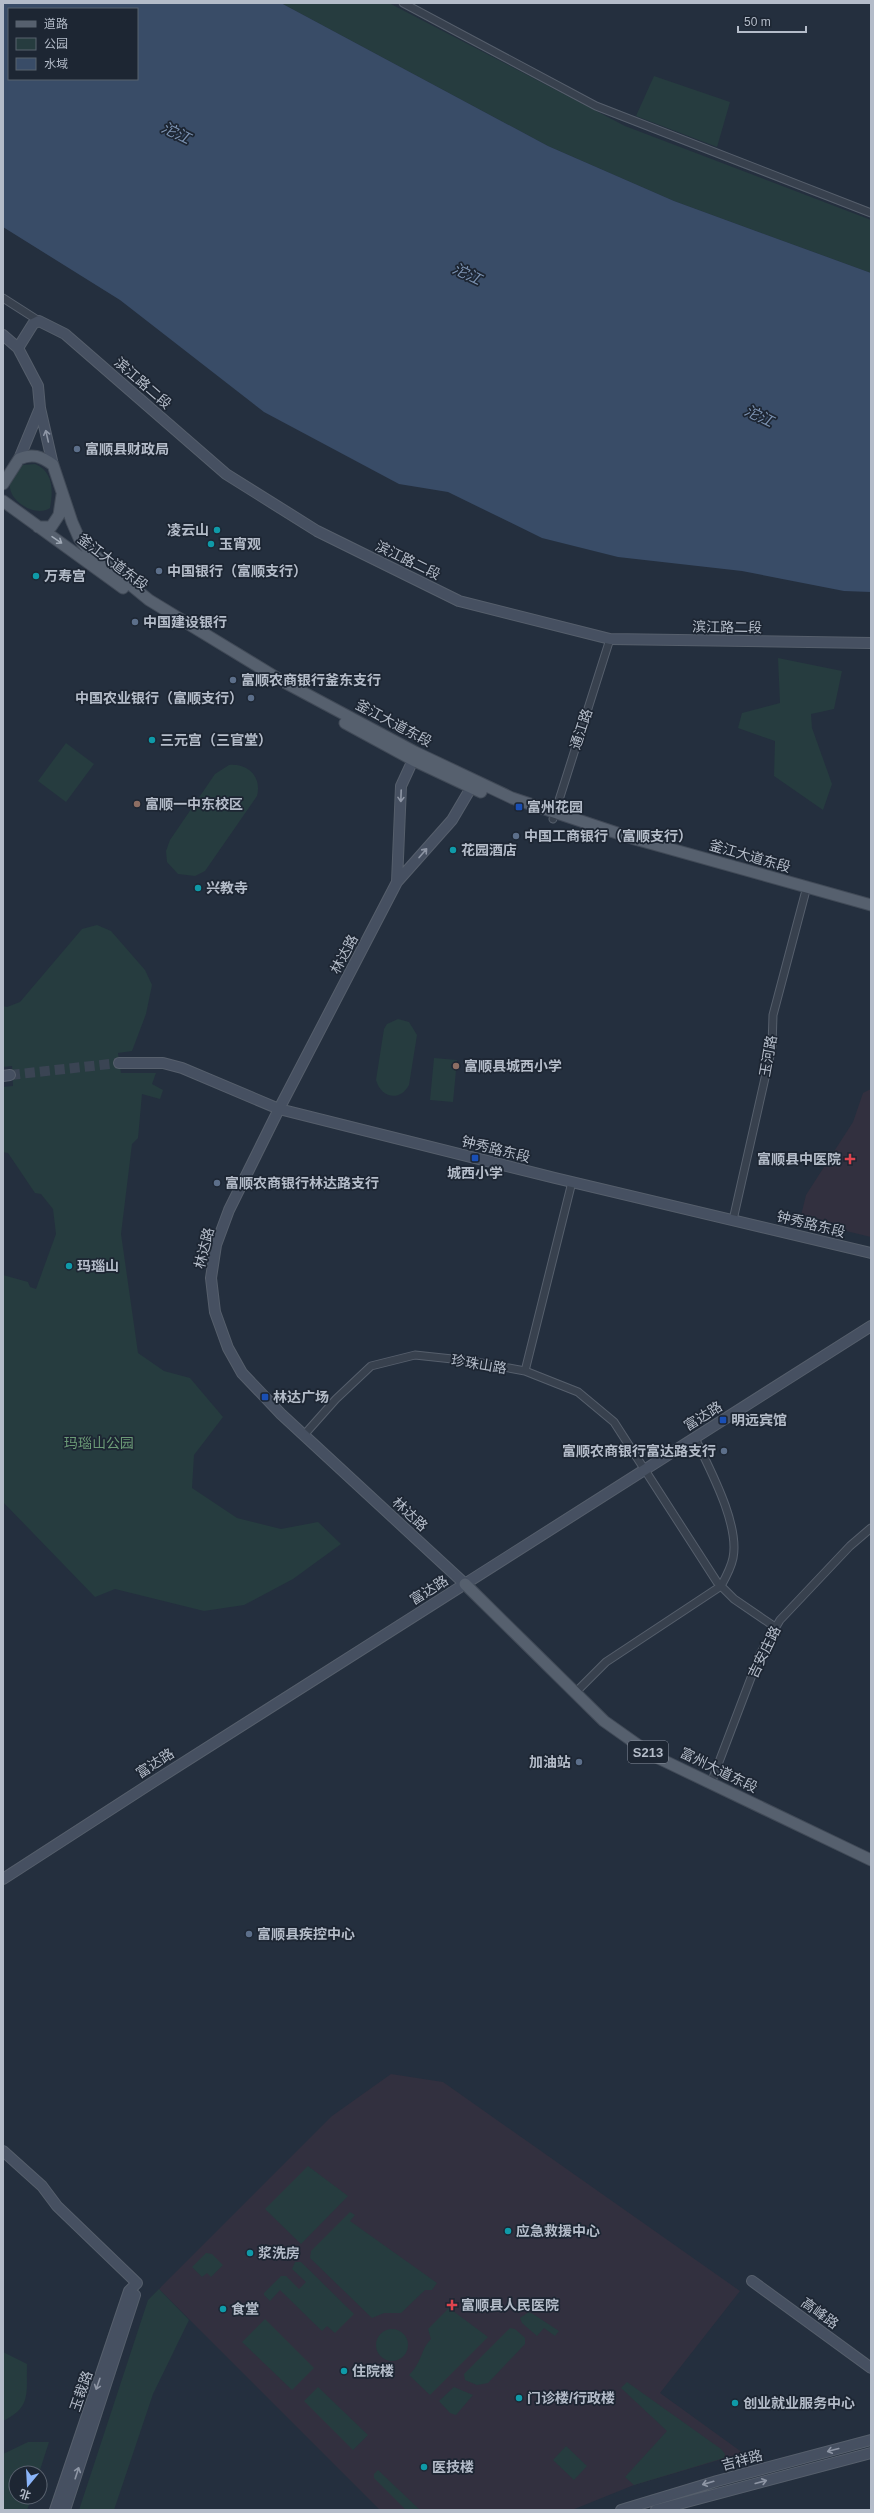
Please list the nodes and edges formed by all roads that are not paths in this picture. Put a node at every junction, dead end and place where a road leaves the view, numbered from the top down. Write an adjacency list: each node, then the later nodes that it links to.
1 (403, 3): 2 (street)
2 (871, 212)
3 (3, 298): 4 (street)
4 (39, 321): 6 (main road); 14 (main road, 滨江路二段)
5 (3, 334): 6 (main road)
6 (18, 348): 7 (main road)
7 (40, 408): 8 (main road); 9 (main road, one-way to 7)
8 (19, 459): 9 (main road); 10 (main road)
9 (53, 465): 11 (main road, 釜江大道东段)
10 (3, 484)
11 (62, 492): 13 (main road); 17 (main road, 釜江大道东段)
12 (3, 501): 13 (main road, 釜江大道东段)
13 (38, 527): 16 (main road, 釜江大道东段, one-way to 16)
14 (610, 639): 15 (main road, 滨江路二段); 18 (street, 通江路)
15 (871, 643)
16 (413, 760): 17 (main road, 釜江大道东段); 19 (main road, one-way to 19)
17 (473, 785): 18 (main road, 釜江大道东段); 19 (main road, one-way to 17)
18 (554, 815): 20 (main road, 釜江大道东段); 21 (main road, 釜江大道东段)
19 (397, 882): 24 (main road, 林达路)
20 (805, 894): 22 (main road, 釜江大道东段); 26 (street, 玉河路)
21 (871, 905)
22 (871, 912)
23 (119, 1063): 24 (main road, 钟秀路东段)
24 (279, 1109): 25 (main road, 钟秀路东段); 30 (main road, 林达路)
25 (572, 1182): 26 (main road, 钟秀路东段); 29 (street)
26 (733, 1220): 27 (main road, 钟秀路东段)
27 (871, 1253)
28 (871, 1326): 31 (main road, 富达路)
29 (524, 1371): 30 (street, 珍珠山路); 32 (street, 珍珠山路)
30 (304, 1435): 34 (main road, 林达路)
31 (695, 1438): 32 (main road, 富达路); 35 (street)
32 (645, 1469): 34 (main road, 富达路); 35 (street, 珍珠山路)
33 (871, 1528): 36 (street, 吉安庄路)
34 (465, 1584): 37 (main road, 富州大道东段 / S213); 40 (main road, 富达路)
35 (721, 1586): 36 (street, 珍珠山路); 37 (street)
36 (775, 1627): 38 (street, 吉安庄路)
37 (575, 1693): 38 (main road, 富州大道东段 / S213)
38 (711, 1783): 39 (main road, 富州大道东段 / S213)
39 (871, 1860)
40 (3, 1879)
41 (3, 2151): 43 (main road)
42 (752, 2282): 44 (main road, 高峰路)
43 (137, 2283): 47 (main road, 玉裁路, one-way to 47); 48 (main road, 玉裁路, one-way to 43)
44 (871, 2368)
45 (871, 2440): 49 (main road, 吉祥路, one-way to 49)
46 (871, 2453): 50 (main road, 吉祥路, one-way to 46)
47 (55, 2510)
48 (65, 2510)
49 (621, 2510)
50 (656, 2510)

